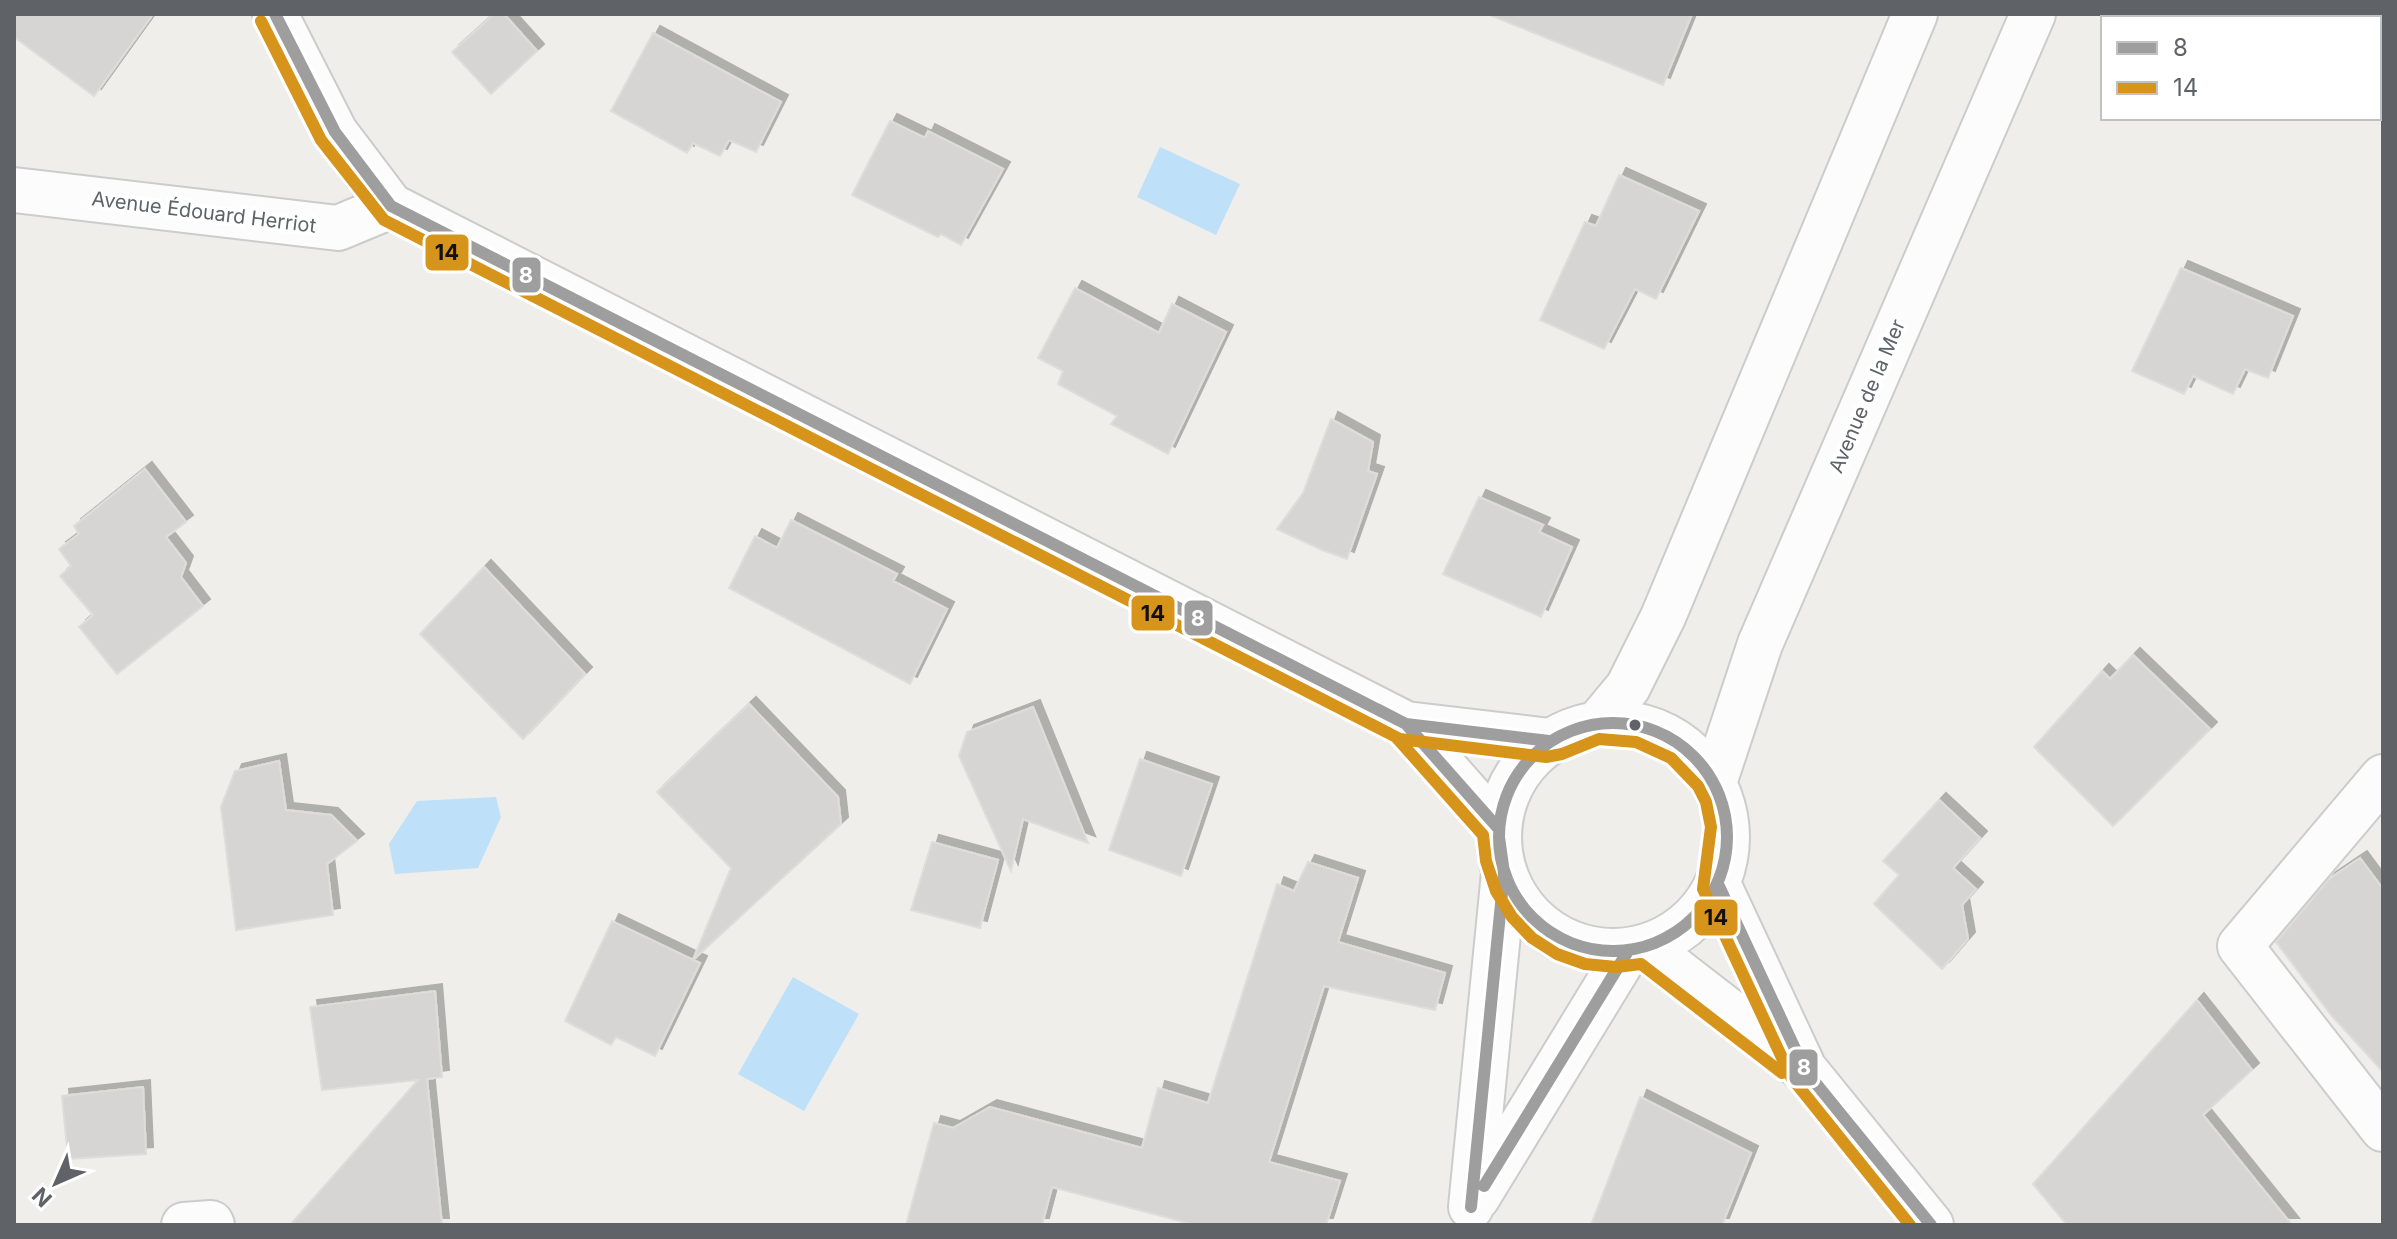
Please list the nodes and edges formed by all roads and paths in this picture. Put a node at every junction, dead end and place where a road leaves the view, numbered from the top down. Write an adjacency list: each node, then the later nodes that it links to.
1 (275, 14): 5 (street)
2 (1915, 14): 6 (street)
3 (2033, 14): 10 (street, Avenue de la Mer)
4 (14, 190): 5 (street, Avenue Édouard Herriot)
5 (391, 206): 7 (street)
6 (1598, 723): 8 (street); 10 (street)
7 (1406, 724): 8 (street); 11 (street)
8 (1549, 741): 11 (street)
9 (2383, 777): 16 (street)
10 (1714, 783): 13 (street)
11 (1498, 828): 12 (street)
12 (1504, 873): 14 (street); 17 (street)
13 (1718, 884): 14 (street); 15 (street)
14 (1637, 949): 15 (street); 17 (street)
15 (1805, 1070): 20 (street)
16 (2383, 1129)
17 (1467, 1216)
18 (184, 1225): 19 (street)
19 (212, 1225)
20 (1931, 1225)

